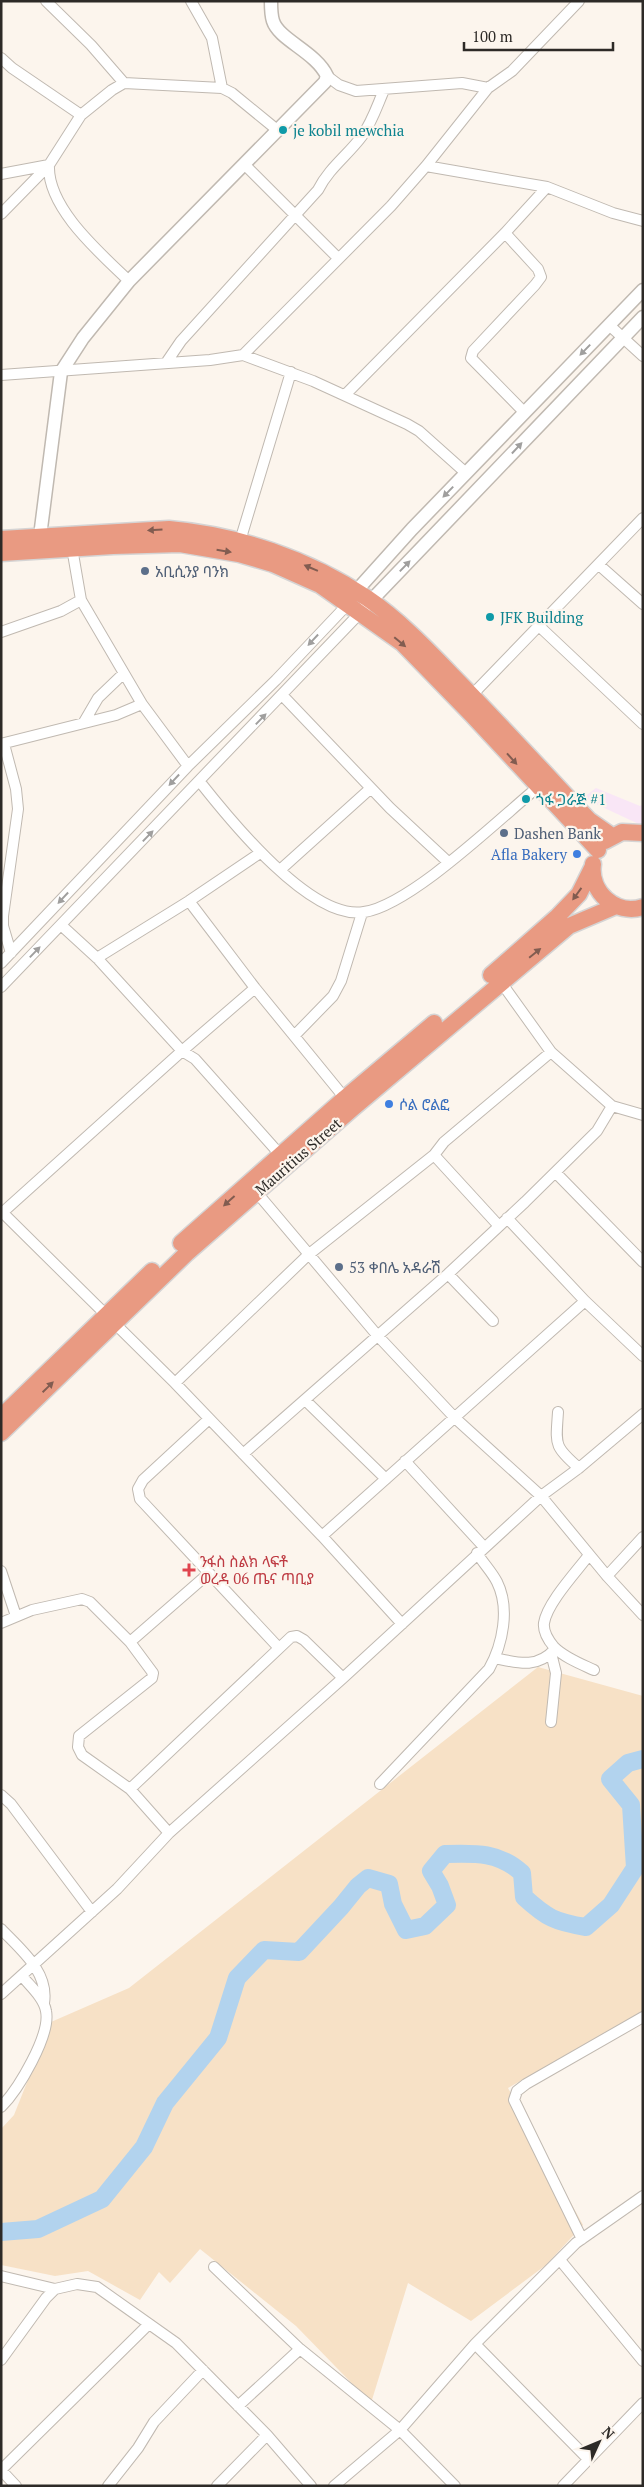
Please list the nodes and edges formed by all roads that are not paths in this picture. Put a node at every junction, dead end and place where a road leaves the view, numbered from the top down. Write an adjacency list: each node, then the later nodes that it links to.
1 (46, 1): 7 (street)
2 (191, 1): 8 (street)
3 (270, 1): 6 (street)
4 (579, 1): 9 (street)
5 (1, 58): 11 (street)
6 (328, 76): 10 (street); 12 (street)
7 (124, 83): 8 (street); 11 (street)
8 (222, 88): 12 (street)
9 (488, 88): 10 (street); 15 (street)
10 (384, 90): 19 (street)
11 (81, 116): 14 (street)
12 (276, 129): 13 (street)
13 (244, 164): 19 (street); 23 (street)
14 (49, 165): 16 (street); 18 (street); 23 (street)
15 (426, 166): 17 (street); 22 (street)
16 (1, 174)
17 (547, 188): 20 (street); 21 (street)
18 (1, 214)
19 (295, 216): 22 (street); 30 (street)
20 (643, 221)
21 (505, 233): 34 (street); 35 (street)
22 (338, 258): 28 (street)
23 (129, 281): 31 (street)
24 (643, 290): 26 (street)
25 (643, 317): 27 (street)
26 (609, 325): 27 (street); 35 (street, one-way to 35)
27 (622, 337): 29 (street); 47 (street, one-way to 27)
28 (242, 355): 30 (street); 32 (street)
29 (643, 356)
30 (166, 363): 31 (street)
31 (61, 372): 33 (street); 40 (street)
32 (291, 372): 34 (street); 39 (street)
33 (1, 374)
34 (346, 394): 36 (street)
35 (524, 412): 36 (street)
36 (466, 473): 44 (street, one-way to 44)
37 (643, 518): 43 (street)
38 (1, 539): 40 (main road)
39 (240, 541): 40 (main road, one-way to 40); 44 (main road, one-way to 39)
40 (39, 544): 41 (main road); 42 (main road)
41 (72, 548): 45 (street); 47 (main road, one-way to 47)
42 (1, 553)
43 (599, 565): 46 (street); 48 (street)
44 (355, 590): 47 (main road)
45 (81, 600): 49 (street); 50 (street)
46 (643, 604)
47 (359, 606): 51 (main road); 52 (street); 57 (street, one-way to 57); 59 (main road, one-way to 59)
48 (540, 627): 51 (street); 55 (street)
49 (1, 632)
50 (123, 674): 53 (street); 54 (street)
51 (472, 695): 62 (main road)
52 (283, 696): 58 (street, one-way to 52); 60 (street)
53 (142, 704): 54 (street); 57 (street)
54 (84, 722): 56 (street)
55 (643, 724)
56 (3, 744): 73 (street)
57 (188, 766): 73 (street, one-way to 73)
58 (200, 782): 64 (street); 72 (street, one-way to 58)
59 (538, 787): 63 (main road); 65 (street)
60 (371, 788): 65 (street); 67 (street)
61 (643, 833): 62 (main road)
62 (612, 836): 63 (main road)
63 (598, 850): 66 (main road, Mauritius Street)
64 (260, 853): 67 (street); 68 (street)
65 (448, 862): 71 (street)
66 (592, 868): 69 (main road); 76 (main road, Mauritius Street, one-way to 76)
67 (280, 870): 71 (street)
68 (188, 901): 74 (street); 78 (street)
69 (616, 906): 70 (main road); 76 (main road, Mauritius Street, one-way to 69)
70 (643, 907)
71 (362, 913): 79 (street)
72 (61, 925): 74 (street); 77 (street, one-way to 72)
73 (11, 953): 75 (street)
74 (97, 958): 80 (street)
75 (1, 963)
76 (497, 977): 81 (street); 82 (main road, Mauritius Street)
77 (1, 987)
78 (255, 988): 79 (street); 80 (street)
79 (295, 1035): 82 (street)
80 (182, 1051): 86 (street); 89 (street)
81 (551, 1052): 83 (street); 85 (street)
82 (349, 1103): 86 (main road, Mauritius Street)
83 (612, 1106): 84 (street); 87 (street)
84 (643, 1114)
85 (434, 1155): 90 (street); 91 (street)
86 (285, 1160): 88 (main road, Mauritius Street)
87 (556, 1173): 90 (street); 92 (street)
88 (253, 1187): 91 (street); 95 (main road, Mauritius Street)
89 (2, 1211): 95 (street)
90 (503, 1222): 93 (street); 94 (street)
91 (308, 1255): 97 (street); 99 (street)
92 (643, 1262)
93 (448, 1274): 96 (street); 97 (street)
94 (585, 1301): 98 (street); 104 (street)
95 (111, 1318): 99 (street); 103 (main road, Mauritius Street); 106 (main road, Mauritius Street, one-way to 95)
96 (493, 1322)
97 (377, 1335): 100 (street); 104 (street)
98 (643, 1356)
99 (175, 1382): 105 (street)
100 (305, 1400): 107 (street); 110 (street)
101 (558, 1412): 109 (street)
102 (643, 1414): 109 (street)
103 (1, 1417)
104 (455, 1418): 108 (street); 111 (street)
105 (209, 1419): 107 (street); 117 (street)
106 (1, 1433)
107 (243, 1454): 112 (street)
108 (405, 1461): 110 (street); 114 (street)
109 (579, 1468): 111 (street)
110 (386, 1479): 112 (street)
111 (541, 1496): 114 (street); 115 (street)
112 (322, 1536): 122 (street)
113 (643, 1537): 118 (street)
114 (480, 1550): 122 (street); 126 (street)
115 (589, 1555): 118 (street); 125 (street)
116 (1, 1571): 120 (street)
117 (208, 1574): 123 (street); 124 (street)
118 (606, 1576): 119 (street)
119 (643, 1615)
120 (16, 1616): 121 (street); 123 (street)
121 (1, 1623)
122 (402, 1624): 128 (street)
123 (130, 1642): 131 (street)
124 (279, 1648): 128 (street); 131 (street)
125 (553, 1651): 126 (street); 127 (street); 129 (street)
126 (495, 1658): 130 (street)
127 (594, 1670)
128 (343, 1678): 133 (street)
129 (552, 1722)
130 (380, 1784)
131 (130, 1789): 133 (street)
132 (1, 1795): 134 (street)
133 (169, 1833): 134 (street)
134 (92, 1912): 136 (street)
135 (1, 1929): 136 (street)
136 (34, 1965): 137 (street); 139 (street)
137 (22, 1976): 138 (street); 139 (street)
138 (1, 1994)
139 (44, 2003): 141 (street)
140 (643, 2017): 143 (street)
141 (1, 2107)
142 (643, 2196): 143 (street)
143 (582, 2238): 144 (street)
144 (560, 2260): 149 (street); 152 (street)
145 (214, 2267): 150 (street)
146 (1, 2276): 147 (street)
147 (55, 2290): 148 (street); 151 (street)
148 (149, 2324): 153 (street); 159 (street)
149 (475, 2344): 156 (street); 158 (street)
150 (300, 2349): 155 (street); 156 (street)
151 (1, 2360)
152 (643, 2361)
153 (203, 2370): 155 (street); 161 (street)
154 (643, 2403): 158 (street)
155 (238, 2406): 157 (street)
156 (400, 2430): 164 (street); 165 (street)
157 (267, 2435): 162 (street); 163 (street)
158 (588, 2459): 166 (street)
159 (1, 2470): 160 (street)
160 (10, 2484)
161 (108, 2486)
162 (217, 2486)
163 (311, 2486)
164 (334, 2486)
165 (455, 2486)
166 (563, 2486)

